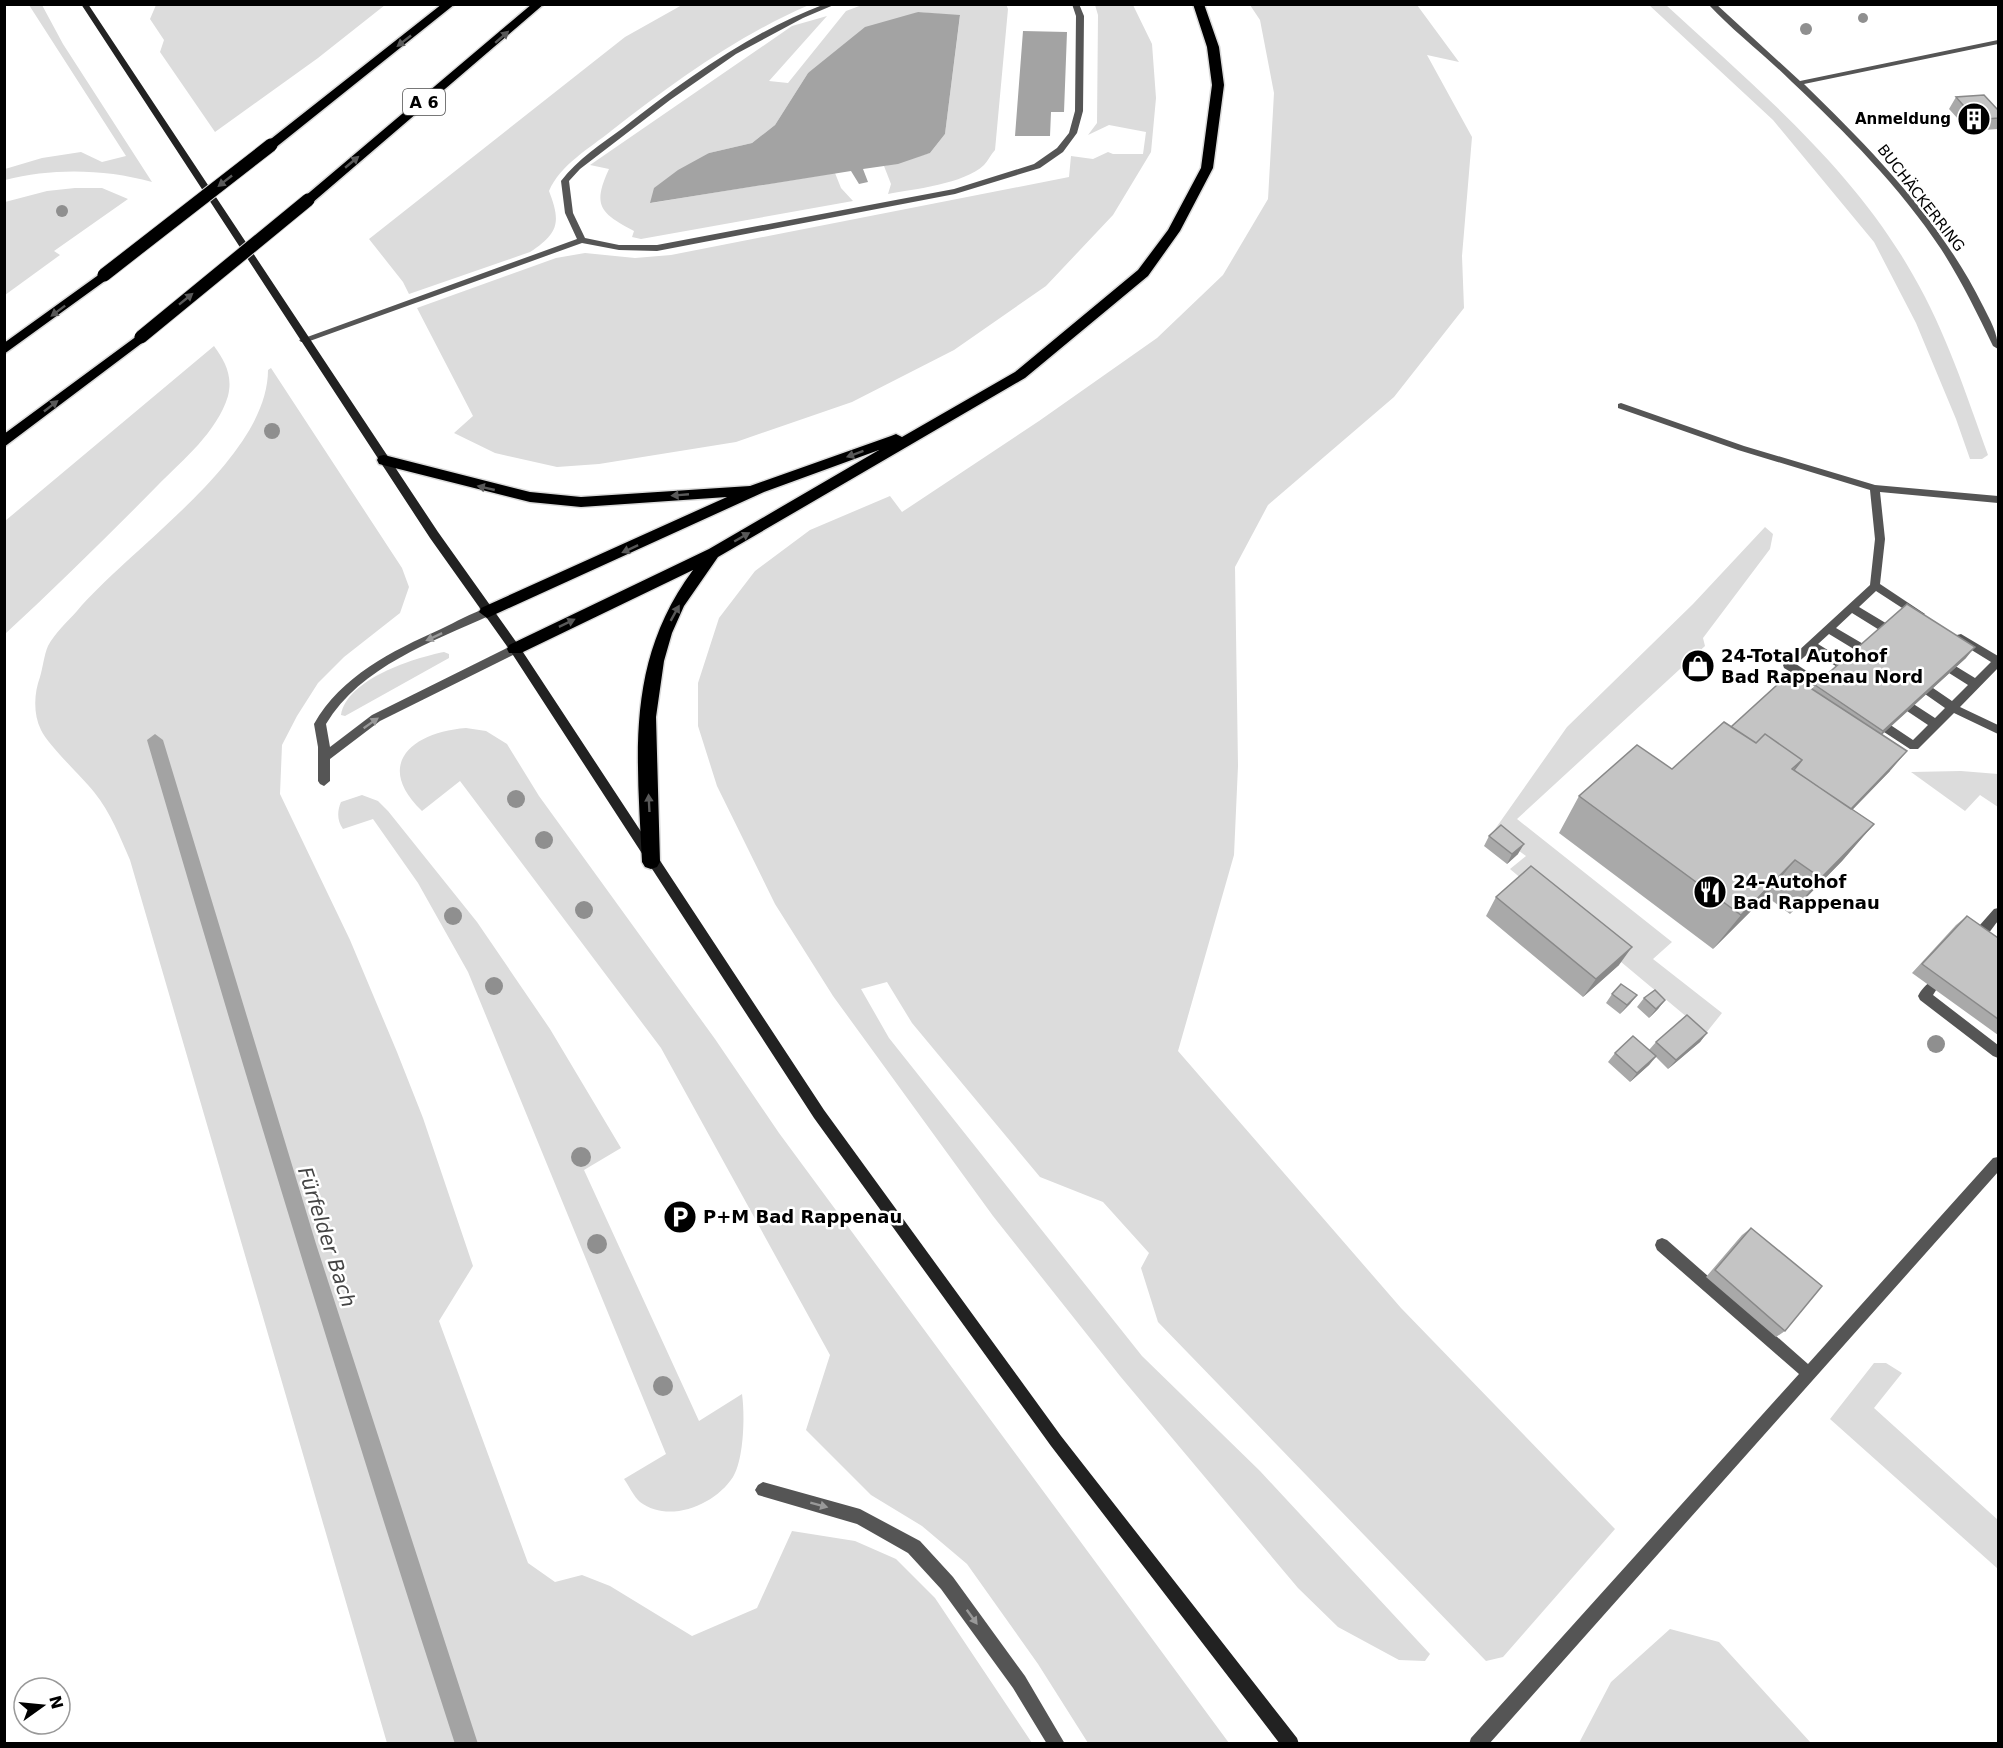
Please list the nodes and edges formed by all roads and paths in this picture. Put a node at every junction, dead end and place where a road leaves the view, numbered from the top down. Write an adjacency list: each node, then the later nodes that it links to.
1 (84, 4): 11 (main road)
2 (450, 4): 13 (highway, one-way to 13, bridge)
3 (539, 4): 16 (highway, A 6, one-way to 3, bridge)
4 (833, 4): 10 (street)
5 (1075, 4): 10 (street)
6 (1711, 4): 9 (street, BUCHÄCKERRING)
7 (1199, 6): 15 (highway)
8 (1998, 42): 9 (street)
9 (1800, 83): 12 (street, BUCHÄCKERRING)
10 (582, 240): 11 (street)
11 (304, 340): 17 (main road)
12 (1998, 346)
13 (4, 350)
14 (1621, 406): 19 (street)
15 (930, 428): 18 (highway, one-way to 18); 21 (highway, one-way to 15)
16 (4, 442)
17 (384, 460): 18 (highway, one-way to 17); 24 (main road)
18 (759, 488): 24 (highway, one-way to 24)
19 (1875, 488): 20 (street); 22 (street)
20 (1998, 500)
21 (714, 553): 31 (highway, one-way to 21); 45 (highway, one-way to 21)
22 (1875, 586): 23 (street); 25 (street)
23 (1851, 608): 26 (street); 27 (street)
24 (487, 612): 31 (main road); 43 (street, one-way to 43)
25 (1932, 621)
26 (1828, 628): 29 (street); 30 (street)
27 (1885, 628)
28 (1951, 632): 32 (street)
29 (1810, 645): 33 (street); 36 (street)
30 (1861, 648)
31 (515, 649): 43 (street, one-way to 31); 45 (main road)
32 (1998, 661): 35 (street)
33 (1843, 665)
34 (1953, 670): 35 (street)
35 (1976, 684): 39 (street)
36 (1819, 685)
37 (1929, 691): 39 (street)
38 (1911, 708): 40 (street)
39 (1953, 708): 40 (street); 42 (street)
40 (1936, 724): 41 (street)
41 (1888, 729)
42 (1998, 730)
43 (324, 757): 44 (street)
44 (324, 781)
45 (651, 862): 55 (main road)
46 (1998, 913): 47 (street)
47 (1976, 938)
48 (1932, 987): 49 (street)
49 (1998, 1052)
50 (1998, 1163): 52 (street)
51 (1662, 1245): 52 (street)
52 (1808, 1373): 56 (street)
53 (763, 1490): 54 (street, one-way to 54)
54 (1057, 1743)
55 (1291, 1743)
56 (1477, 1743)

